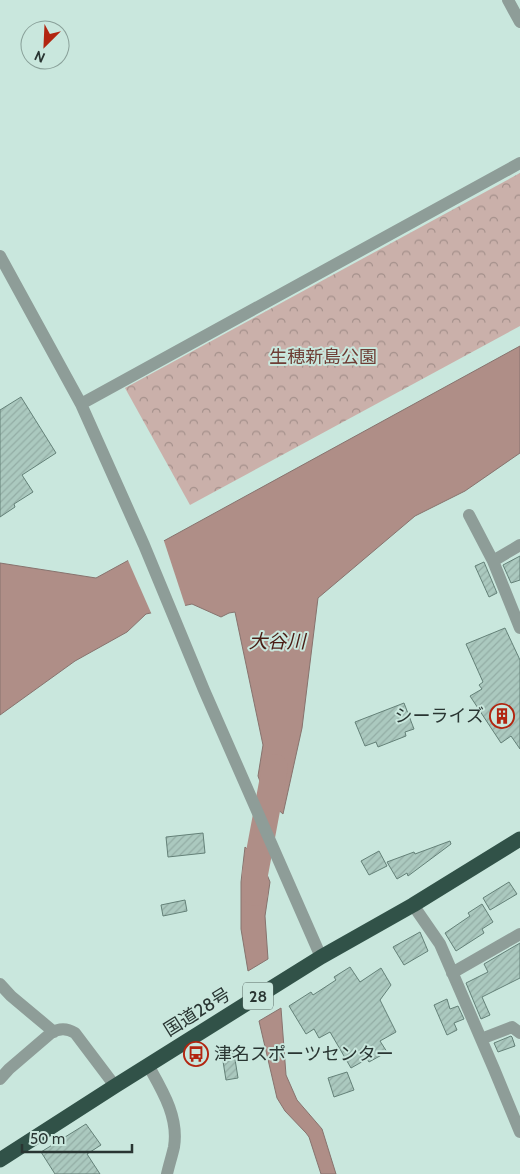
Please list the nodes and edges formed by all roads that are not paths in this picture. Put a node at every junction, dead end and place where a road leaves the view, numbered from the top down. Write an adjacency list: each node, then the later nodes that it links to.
1 (508, 0): 2 (street)
2 (520, 22)
3 (520, 163): 5 (street)
4 (0, 256): 5 (street)
5 (81, 404): 13 (street)
6 (469, 515): 8 (street)
7 (520, 545): 8 (street)
8 (493, 561): 9 (street)
9 (520, 628)
10 (520, 838): 11 (highway, 国道28号 / 28)
11 (412, 905): 13 (highway, 国道28号 / 28); 14 (street)
12 (520, 934): 14 (street)
13 (321, 957): 19 (highway, 国道28号 / 28)
14 (452, 972): 18 (street)
15 (0, 984): 16 (street)
16 (54, 1032): 20 (street); 21 (street)
17 (520, 1033): 18 (street)
18 (481, 1039): 22 (street)
19 (148, 1066): 21 (highway, 国道28号 / 28); 24 (street)
20 (0, 1078)
21 (115, 1086): 23 (highway, 国道28号 / 28)
22 (520, 1132)
23 (0, 1160)
24 (166, 1174)

